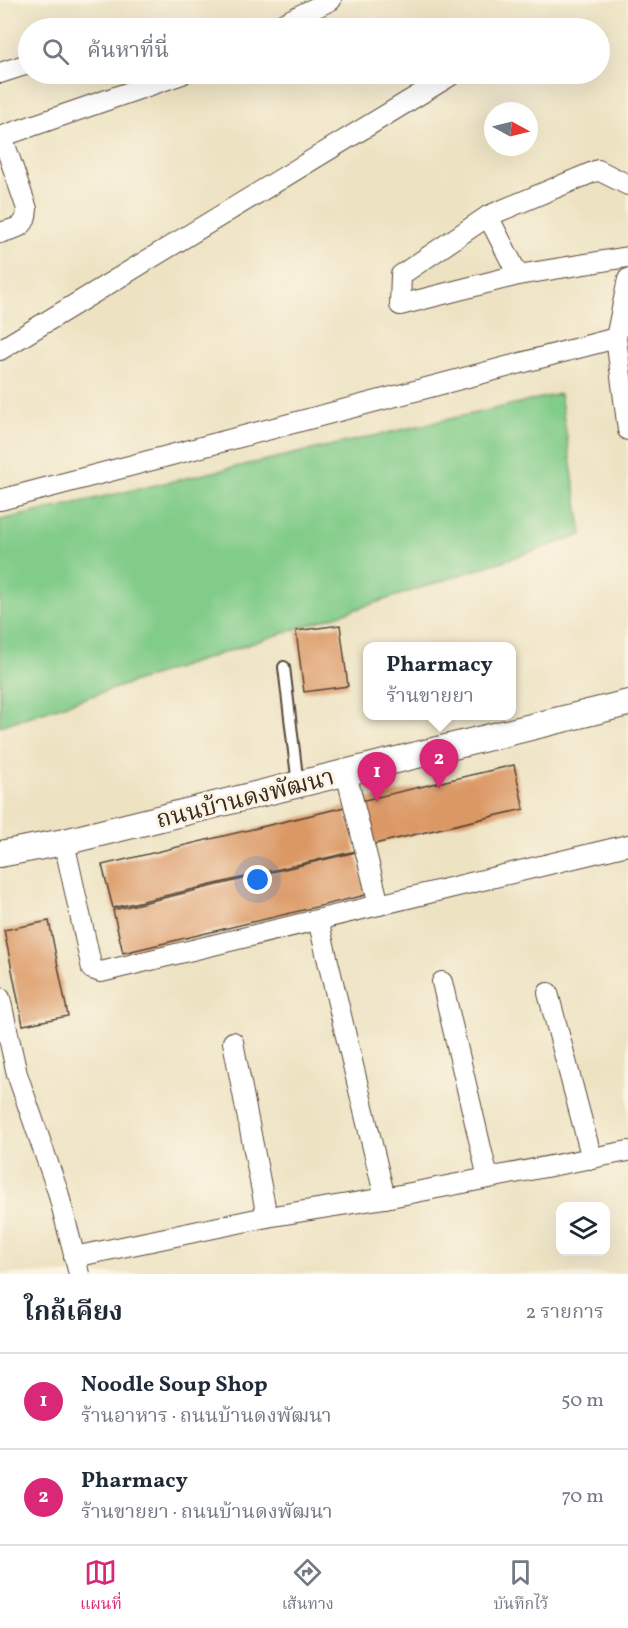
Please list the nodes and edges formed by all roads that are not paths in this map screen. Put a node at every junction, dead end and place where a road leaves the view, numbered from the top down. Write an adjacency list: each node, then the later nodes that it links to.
1 (331, 0): 2 (street)
2 (294, 18)
3 (18, 67): 4 (street)
4 (0, 73)
5 (153, 84): 7 (street)
6 (437, 84): 15 (street)
7 (1, 136): 10 (street)
8 (628, 185): 9 (street)
9 (488, 216): 12 (street); 12 (street)
10 (0, 232)
11 (628, 257): 12 (street)
12 (518, 274)
13 (628, 279): 14 (street)
14 (615, 338): 16 (street); 17 (street)
15 (0, 350)
16 (628, 430)
17 (0, 500)
18 (284, 667): 21 (lane)
19 (628, 703): 20 (street, ถนนบ้านดงพัฒนา)
20 (346, 773): 21 (street, ถนนบ้านดงพัฒนา); 25 (street)
21 (298, 785): 22 (street, ถนนบ้านดงพัฒนา)
22 (64, 842): 24 (street, ถนนบ้านดงพัฒนา); 26 (street)
23 (628, 845): 25 (street)
24 (0, 854)
25 (379, 905): 26 (street)
26 (318, 920): 34 (street)
27 (442, 982): 33 (street)
28 (548, 993): 32 (street)
29 (0, 998): 36 (street)
30 (233, 1042): 35 (street)
31 (628, 1151): 32 (street)
32 (592, 1159): 33 (street)
33 (488, 1178): 34 (street)
34 (385, 1197): 35 (street)
35 (267, 1217): 36 (street)
36 (77, 1265)

